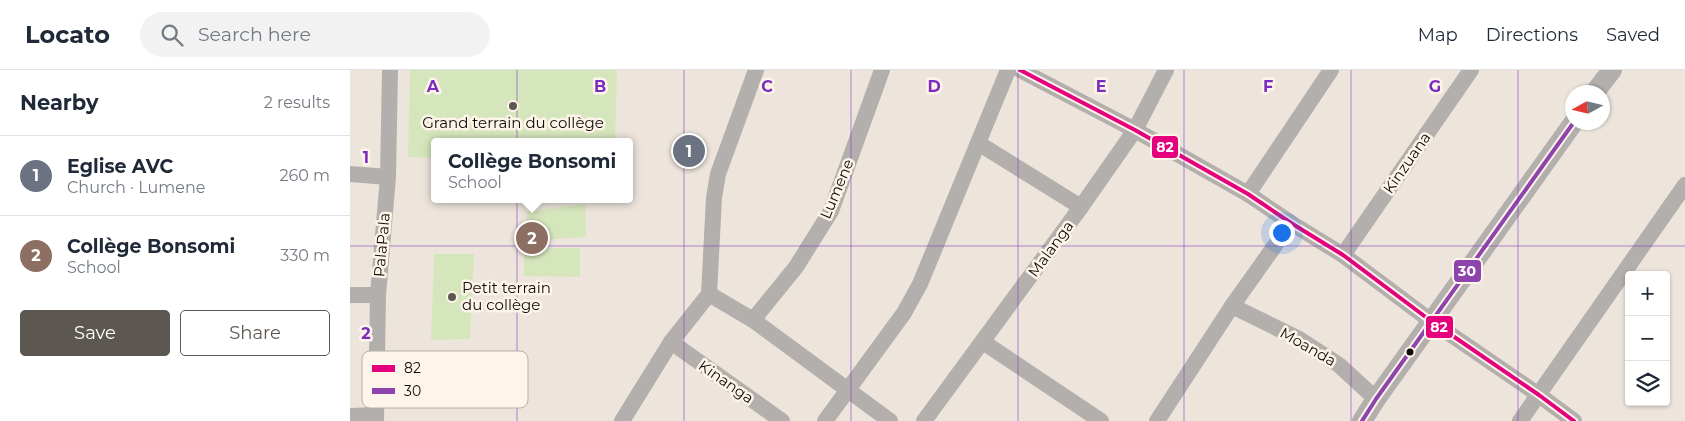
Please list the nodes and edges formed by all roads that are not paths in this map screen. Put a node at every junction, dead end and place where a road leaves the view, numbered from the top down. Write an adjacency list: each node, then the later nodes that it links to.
1 (390, 70): 15 (street, PalaPala)
2 (756, 70): 21 (street)
3 (882, 70): 25 (street, Lumene)
4 (1008, 70): 13 (street)
5 (1020, 70): 11 (street)
6 (1166, 70): 11 (street, Malanga)
7 (1331, 70): 17 (street)
8 (1471, 70): 20 (street, Kinzuana)
9 (1612, 70): 10 (street)
10 (1600, 85)
11 (1135, 130): 17 (street); 18 (street, Malanga)
12 (1568, 130): 26 (street)
13 (978, 143): 18 (street); 30 (street)
14 (350, 174): 15 (street)
15 (388, 177): 23 (street, PalaPala)
16 (1683, 192): 31 (street)
17 (1248, 194): 19 (street)
18 (1081, 207): 28 (street, Malanga)
19 (1291, 223): 20 (street); 24 (street)
20 (1343, 254): 26 (street)
21 (709, 294): 25 (street); 27 (street)
22 (350, 295): 23 (street)
23 (378, 295): 29 (street, PalaPala)
24 (1232, 306): 32 (street, Moanda); 41 (street)
25 (753, 320): 30 (street)
26 (1431, 322): 31 (street); 32 (street)
27 (671, 342): 35 (street); 36 (street, Kinanga)
28 (983, 342): 39 (street, Malanga); 40 (street)
29 (377, 351)
30 (847, 390): 37 (street); 38 (street)
31 (1539, 394): 43 (street); 44 (street)
32 (1376, 399): 42 (street)
33 (350, 416): 34 (street)
34 (376, 418)
35 (622, 421)
36 (782, 421)
37 (825, 421)
38 (890, 421)
39 (924, 421)
40 (1101, 421)
41 (1157, 421)
42 (1362, 421)
43 (1520, 421)
44 (1574, 421)

